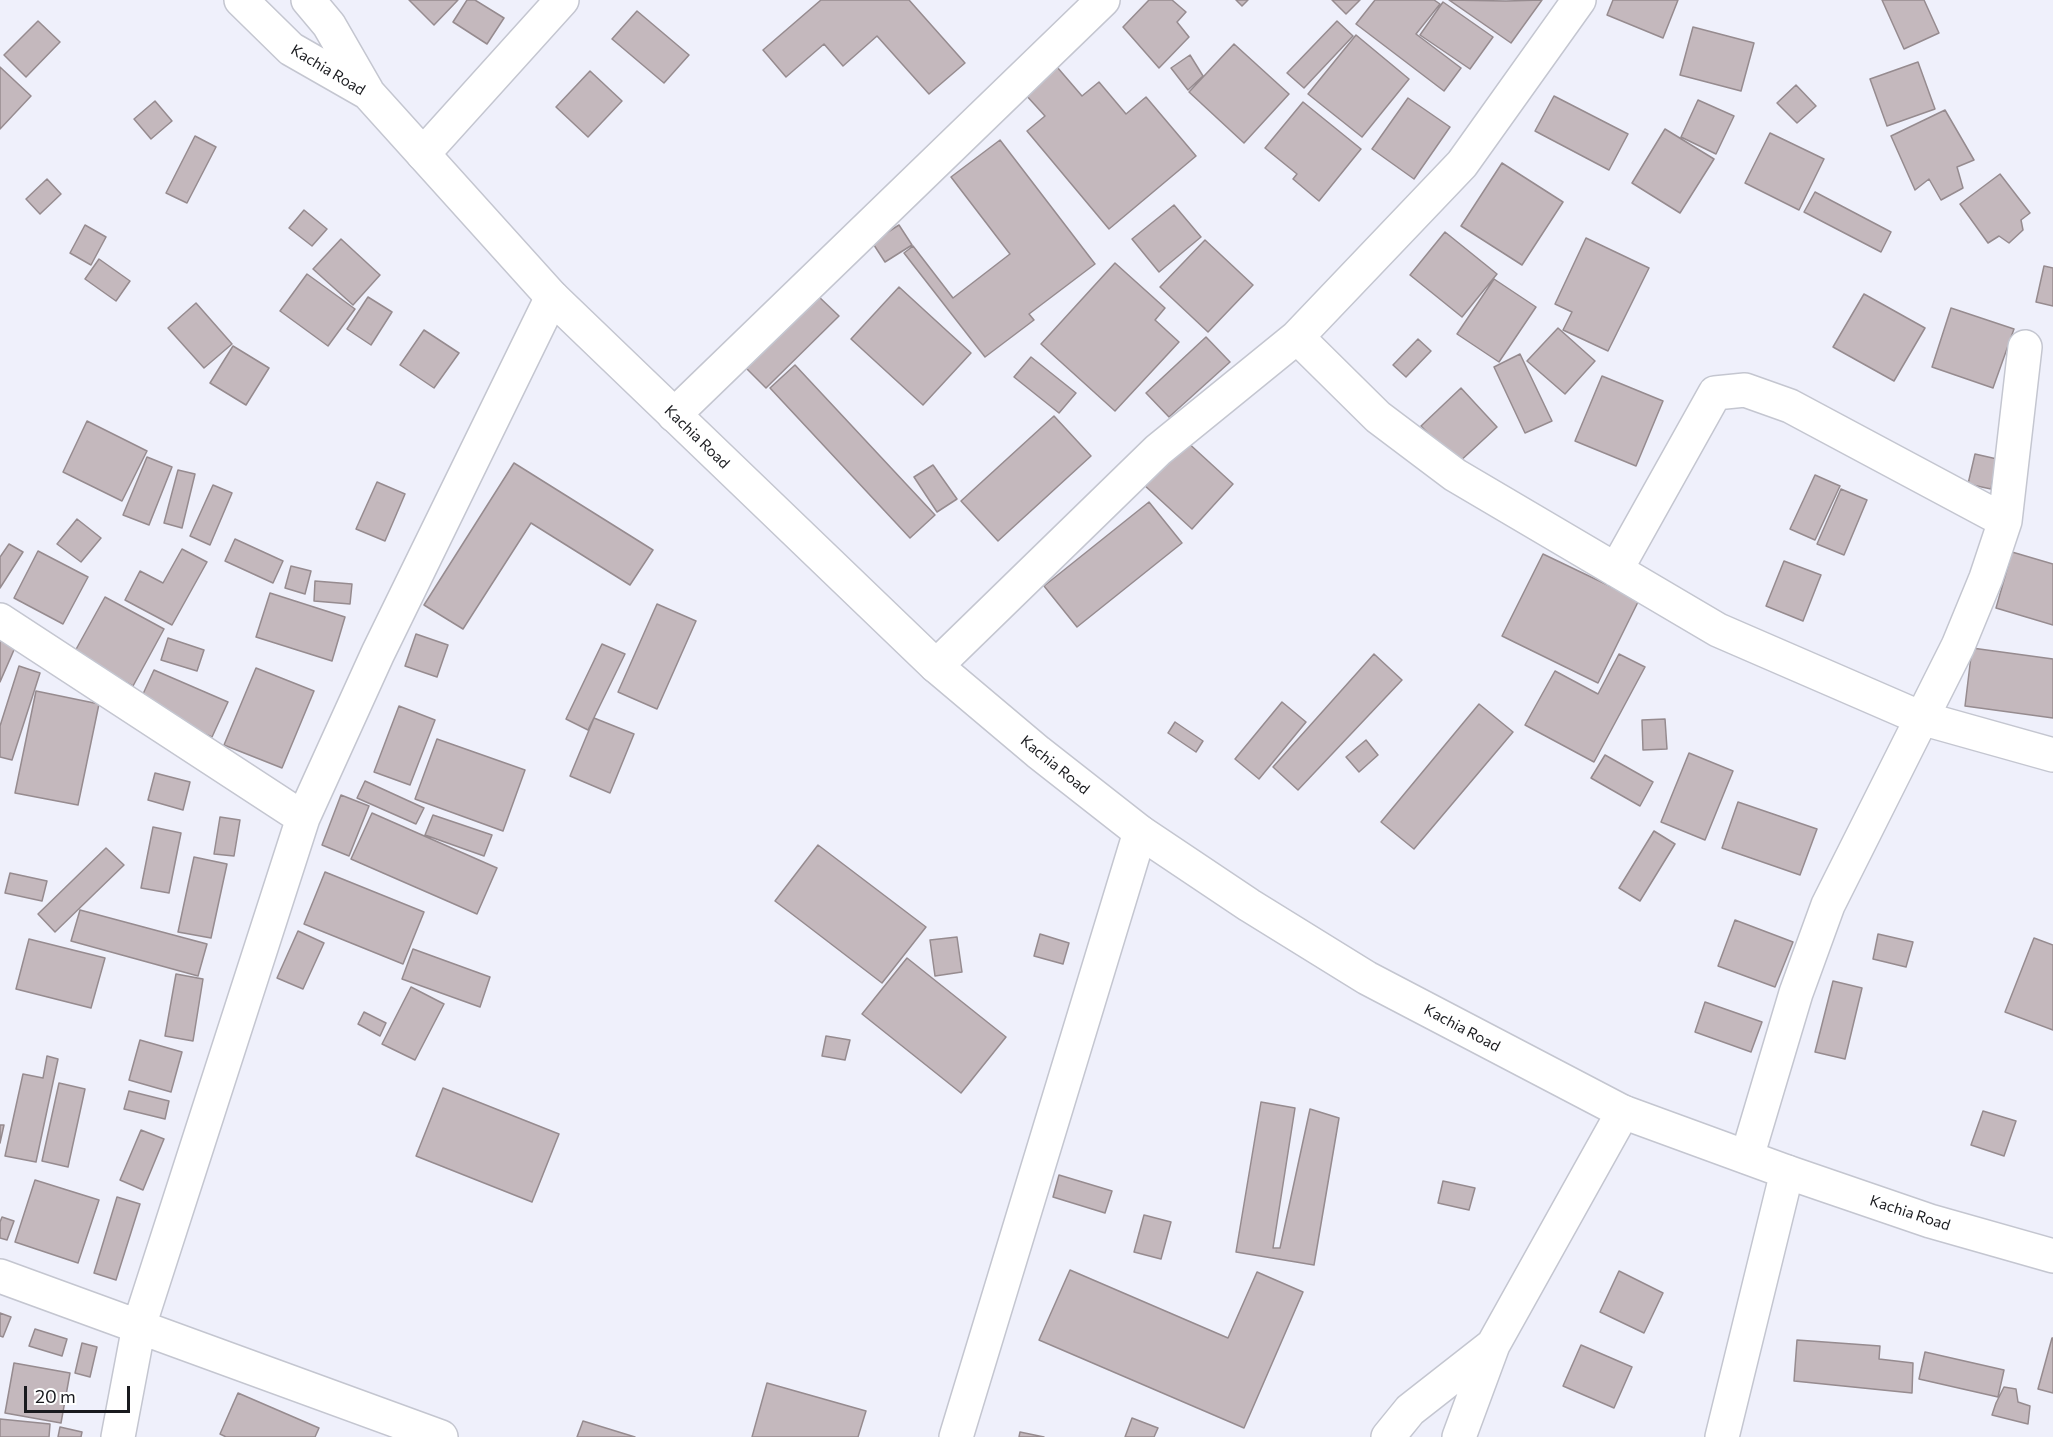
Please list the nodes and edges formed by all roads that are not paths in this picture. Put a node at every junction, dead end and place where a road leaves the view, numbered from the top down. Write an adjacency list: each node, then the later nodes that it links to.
1 (241, 0): 6 (main road, Kachia Road)
2 (308, 0): 6 (main road)
3 (562, 0): 7 (main road)
4 (1103, 0): 11 (main road)
5 (1580, 0): 9 (main road)
6 (368, 93): 7 (main road, Kachia Road)
7 (423, 154): 8 (main road, Kachia Road)
8 (552, 297): 11 (main road, Kachia Road); 18 (main road)
9 (1297, 337): 13 (main road); 15 (main road)
10 (2025, 347): 12 (main road)
11 (674, 415): 15 (main road, Kachia Road)
12 (2005, 520): 13 (main road); 16 (main road)
13 (1616, 570): 16 (main road)
14 (0, 620): 18 (main road)
15 (936, 666): 19 (main road, Kachia Road)
16 (1921, 718): 17 (main road); 21 (main road)
17 (2053, 755)
18 (303, 818): 25 (main road)
19 (1140, 832): 20 (main road, Kachia Road); 29 (main road)
20 (1623, 1112): 21 (main road, Kachia Road); 26 (main road)
21 (1747, 1157): 22 (main road, Kachia Road)
22 (1787, 1172): 23 (main road, Kachia Road); 32 (main road)
23 (2053, 1256)
24 (0, 1276): 25 (main road)
25 (139, 1326): 27 (main road); 28 (main road)
26 (1493, 1345): 30 (main road); 31 (main road)
27 (118, 1437)
28 (441, 1437)
29 (956, 1437)
30 (1388, 1437)
31 (1459, 1437)
32 (1722, 1437)

